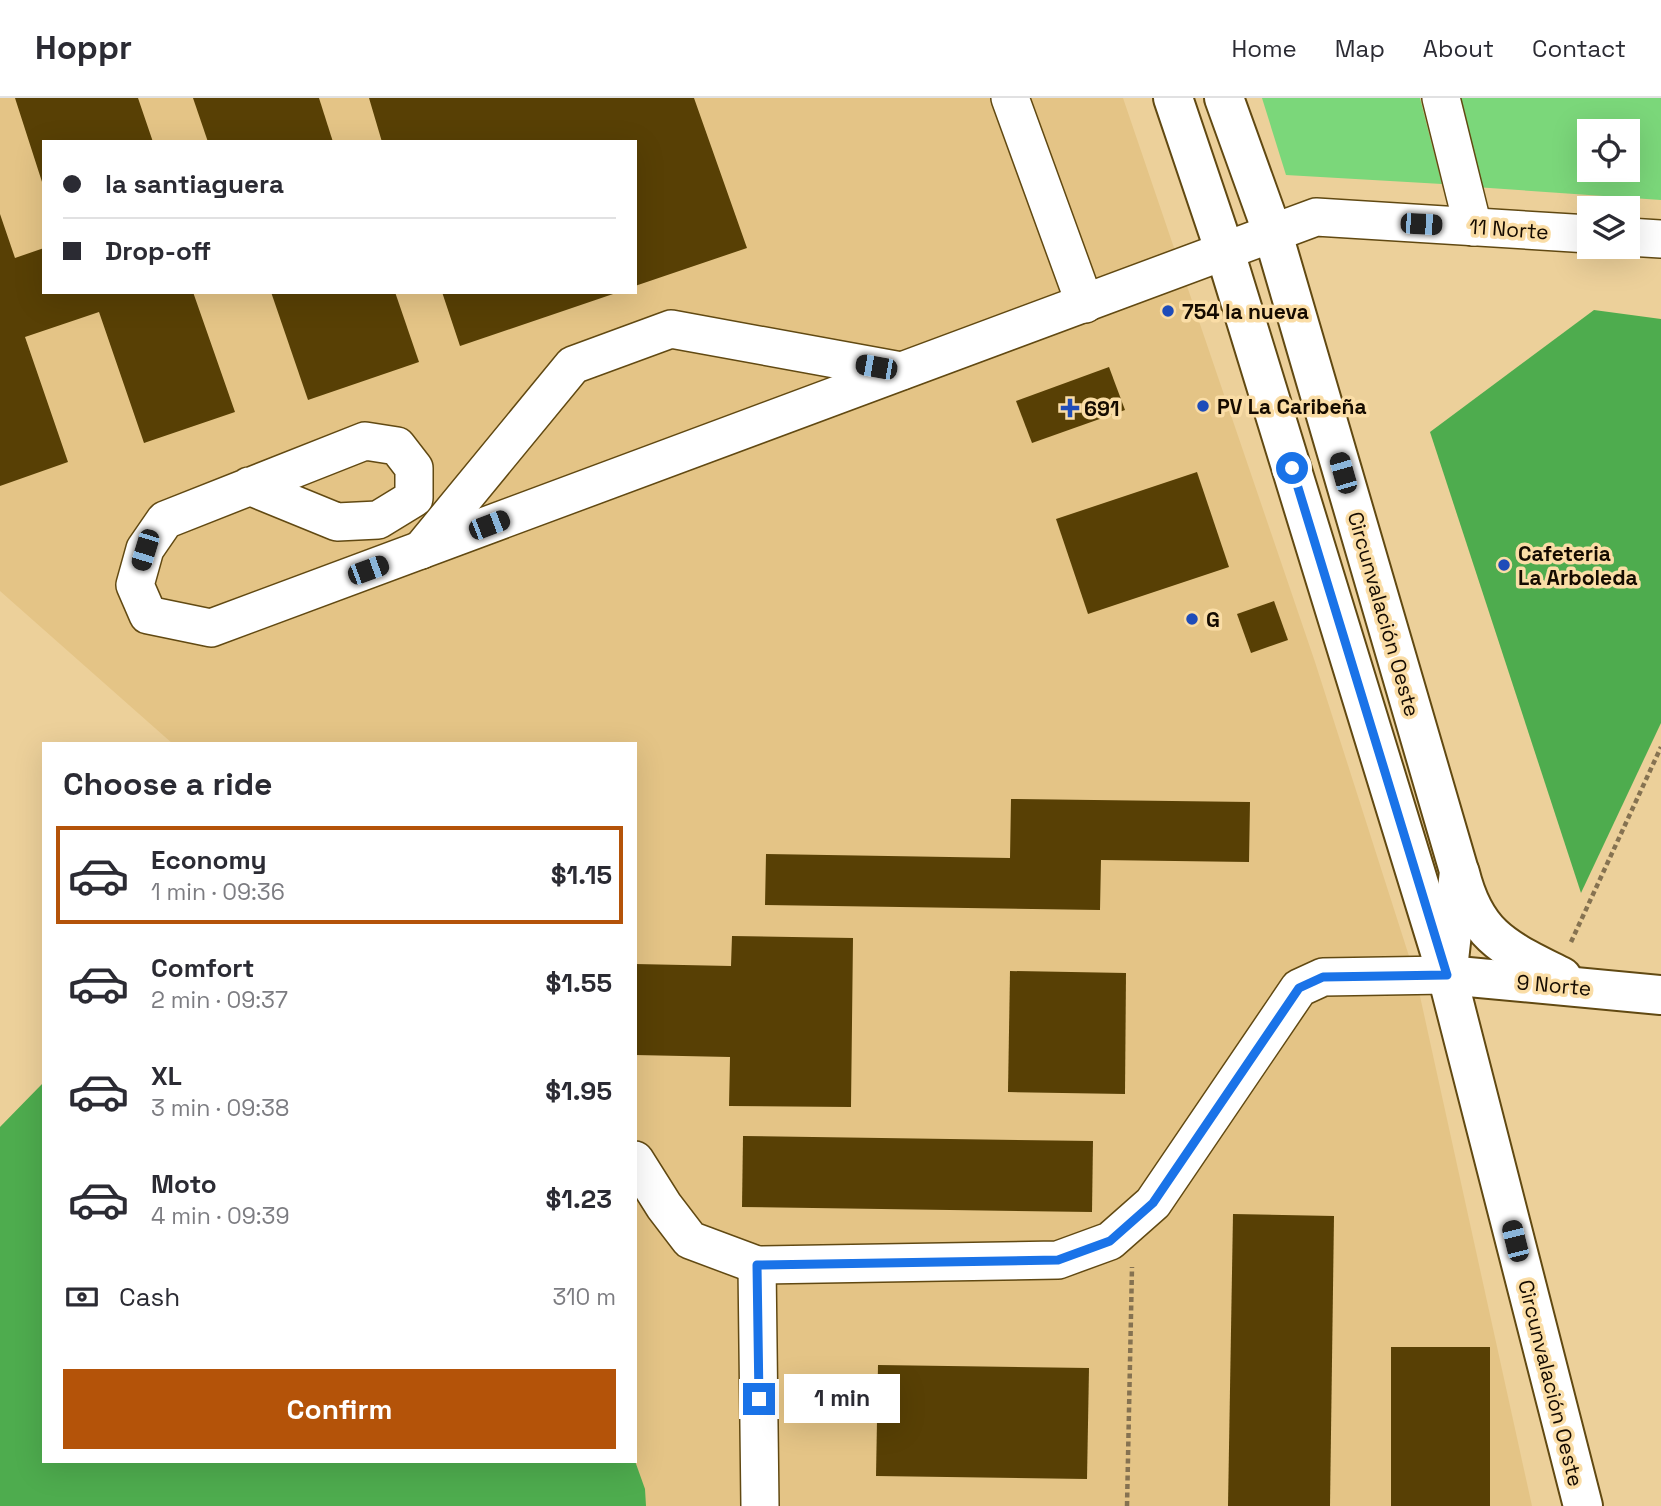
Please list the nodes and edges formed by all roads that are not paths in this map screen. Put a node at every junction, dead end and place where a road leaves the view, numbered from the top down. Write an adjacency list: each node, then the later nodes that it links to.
1 (1010, 98): 11 (street)
2 (1173, 98): 10 (main road, Circunvalación Oeste)
3 (1224, 98): 7 (main road, Circunvalación Oeste)
4 (1441, 98): 5 (street)
5 (1473, 227): 6 (street, 11 Norte); 7 (street, 11 Norte)
6 (1577, 233)
7 (1273, 234): 10 (street, 11 Norte); 15 (main road, Circunvalación Oeste)
8 (1640, 238): 9 (street)
9 (1661, 239)
10 (1225, 251): 11 (street, 11 Norte); 16 (main road, Circunvalación Oeste)
11 (1085, 304): 12 (street, 11 Norte)
12 (902, 372): 14 (street, 11 Norte); 14 (street)
13 (249, 486): 14 (street, 11 Norte)
14 (420, 551)
15 (1459, 871): 16 (main road, Circunvalación Oeste); 17 (main road)
16 (1447, 975): 17 (main road, 9 Norte); 20 (street); 22 (main road, Circunvalación Oeste)
17 (1569, 981): 18 (main road, 9 Norte)
18 (1661, 995)
19 (637, 1163): 20 (street)
20 (757, 1265): 21 (street)
21 (760, 1506)
22 (1583, 1506)

